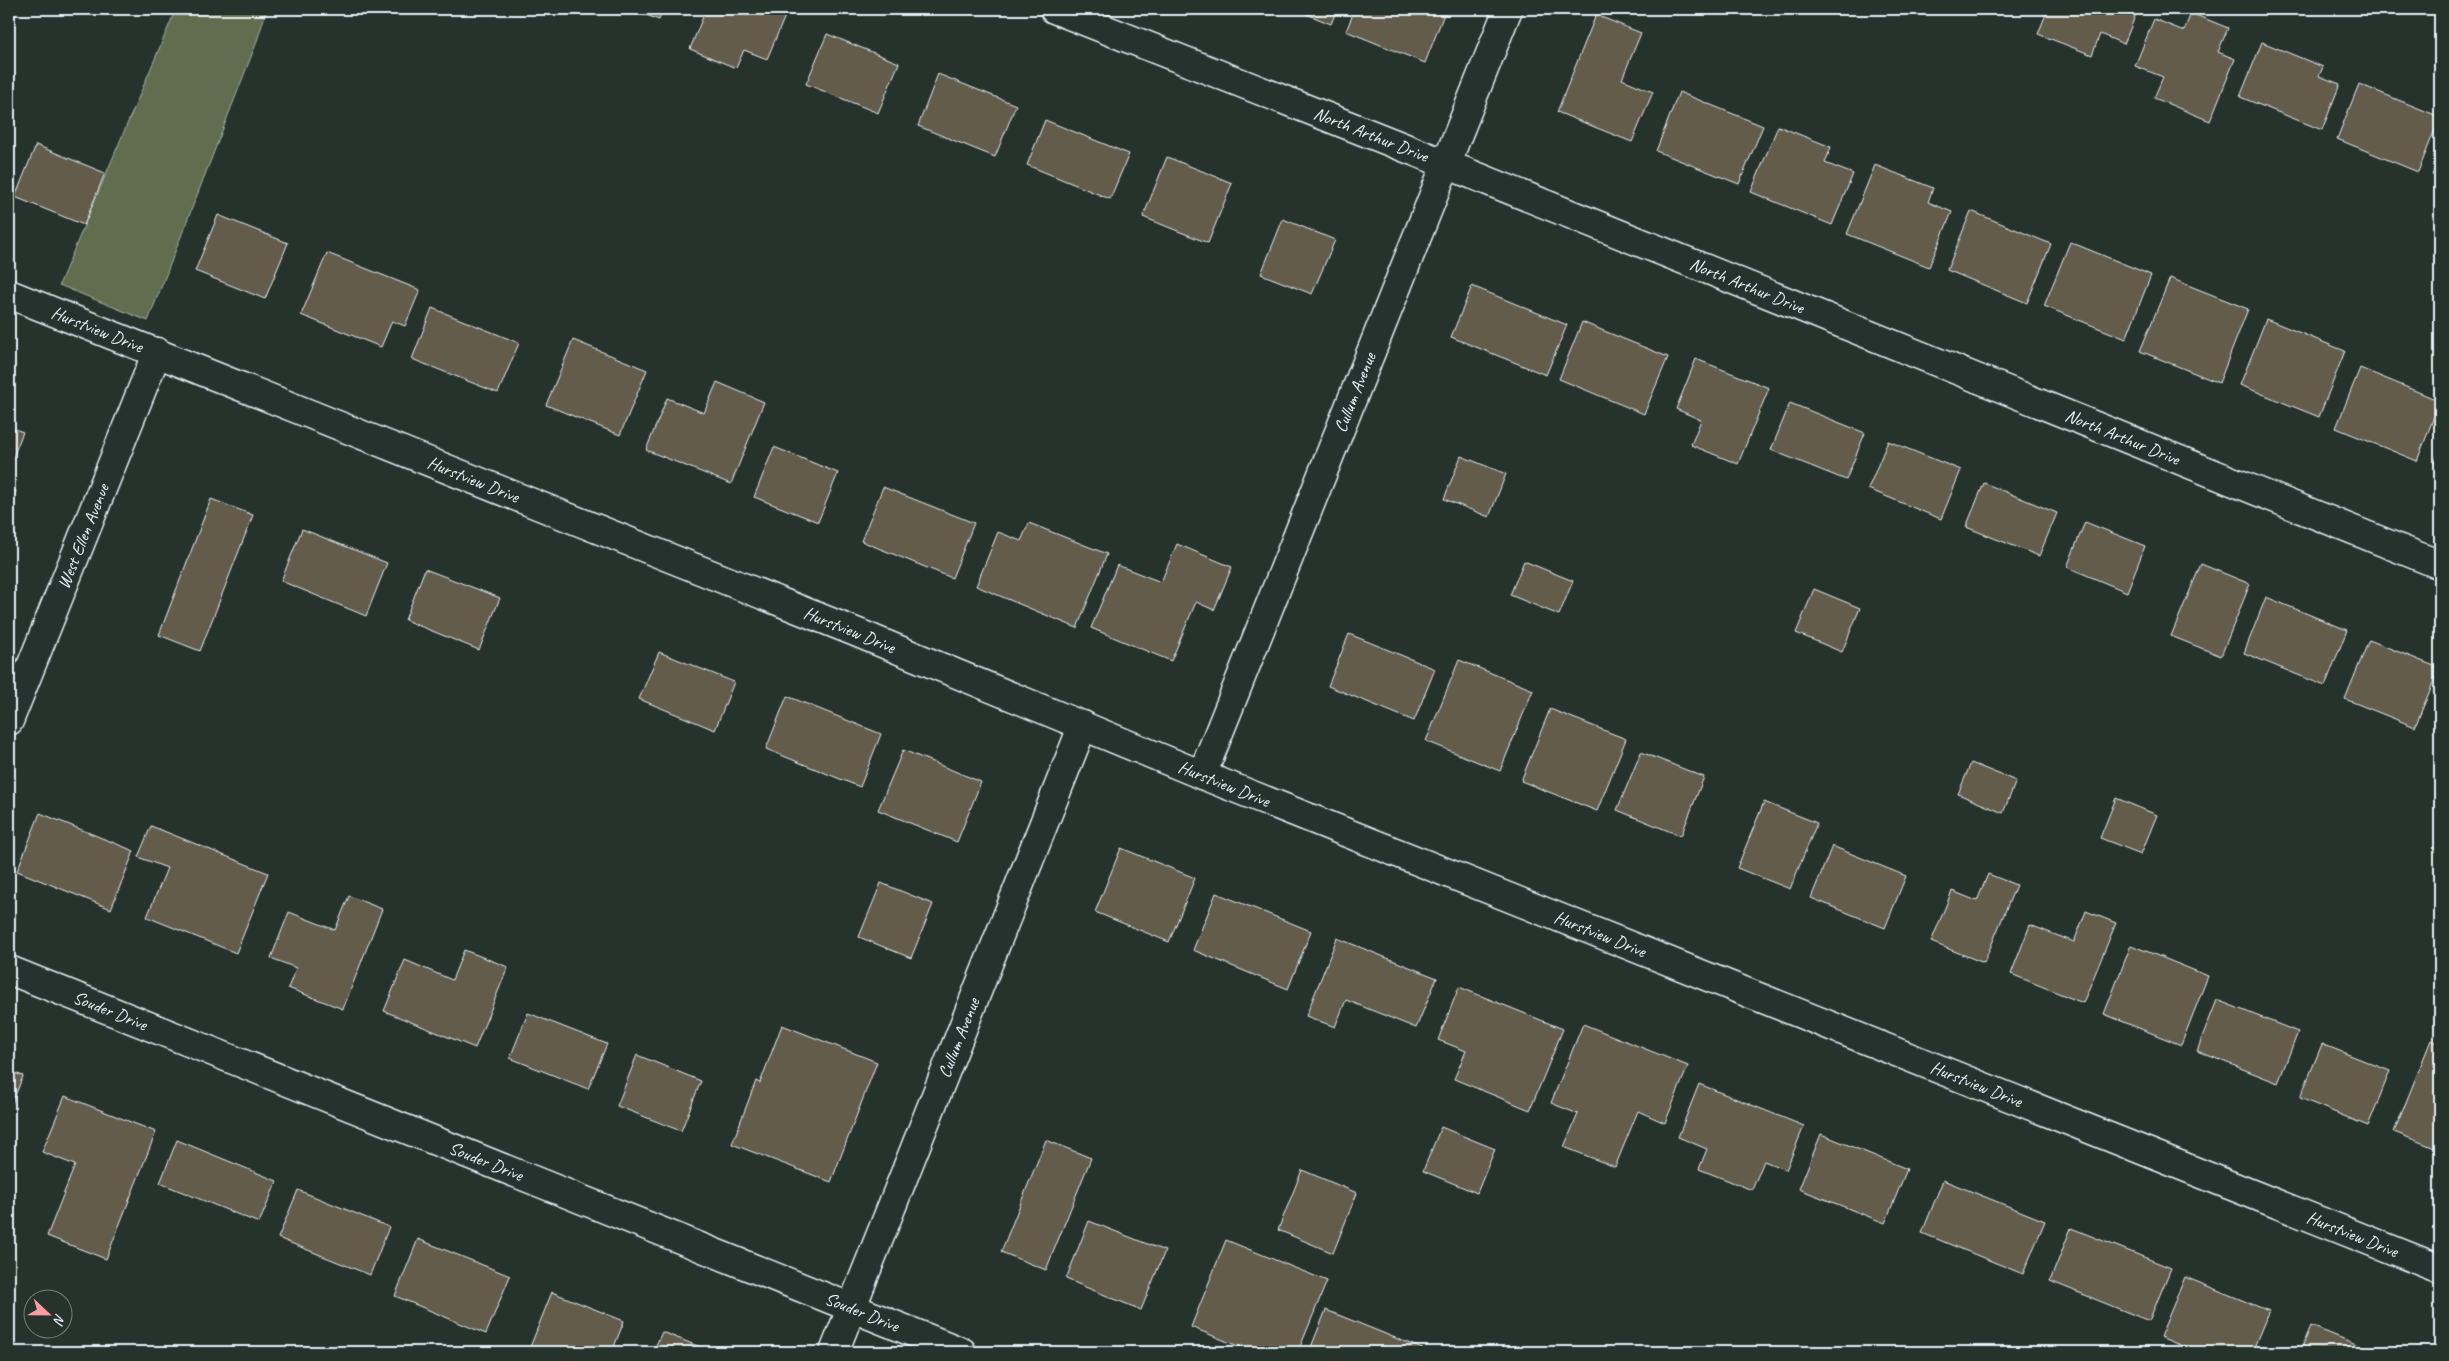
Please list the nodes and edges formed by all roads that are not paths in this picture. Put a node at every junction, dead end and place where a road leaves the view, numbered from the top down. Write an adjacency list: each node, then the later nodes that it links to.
1 (1054, 9): 3 (street, North Arthur Drive)
2 (1508, 9): 3 (street, Cullum Avenue)
3 (1446, 164): 6 (street, North Arthur Drive); 9 (street, Cullum Avenue)
4 (9, 294): 5 (street, Hurstview Drive)
5 (157, 352): 7 (street, West Ellen Avenue); 8 (street, Hurstview Drive)
6 (2440, 565)
7 (9, 721)
8 (1082, 725): 9 (street, Hurstview Drive); 12 (street, Cullum Avenue)
9 (1202, 775): 11 (street, Hurstview Drive)
10 (9, 970): 12 (street, Souder Drive)
11 (2440, 1269)
12 (852, 1308): 13 (street, Cullum Avenue); 14 (street, Souder Drive)
13 (834, 1352)
14 (962, 1352)

